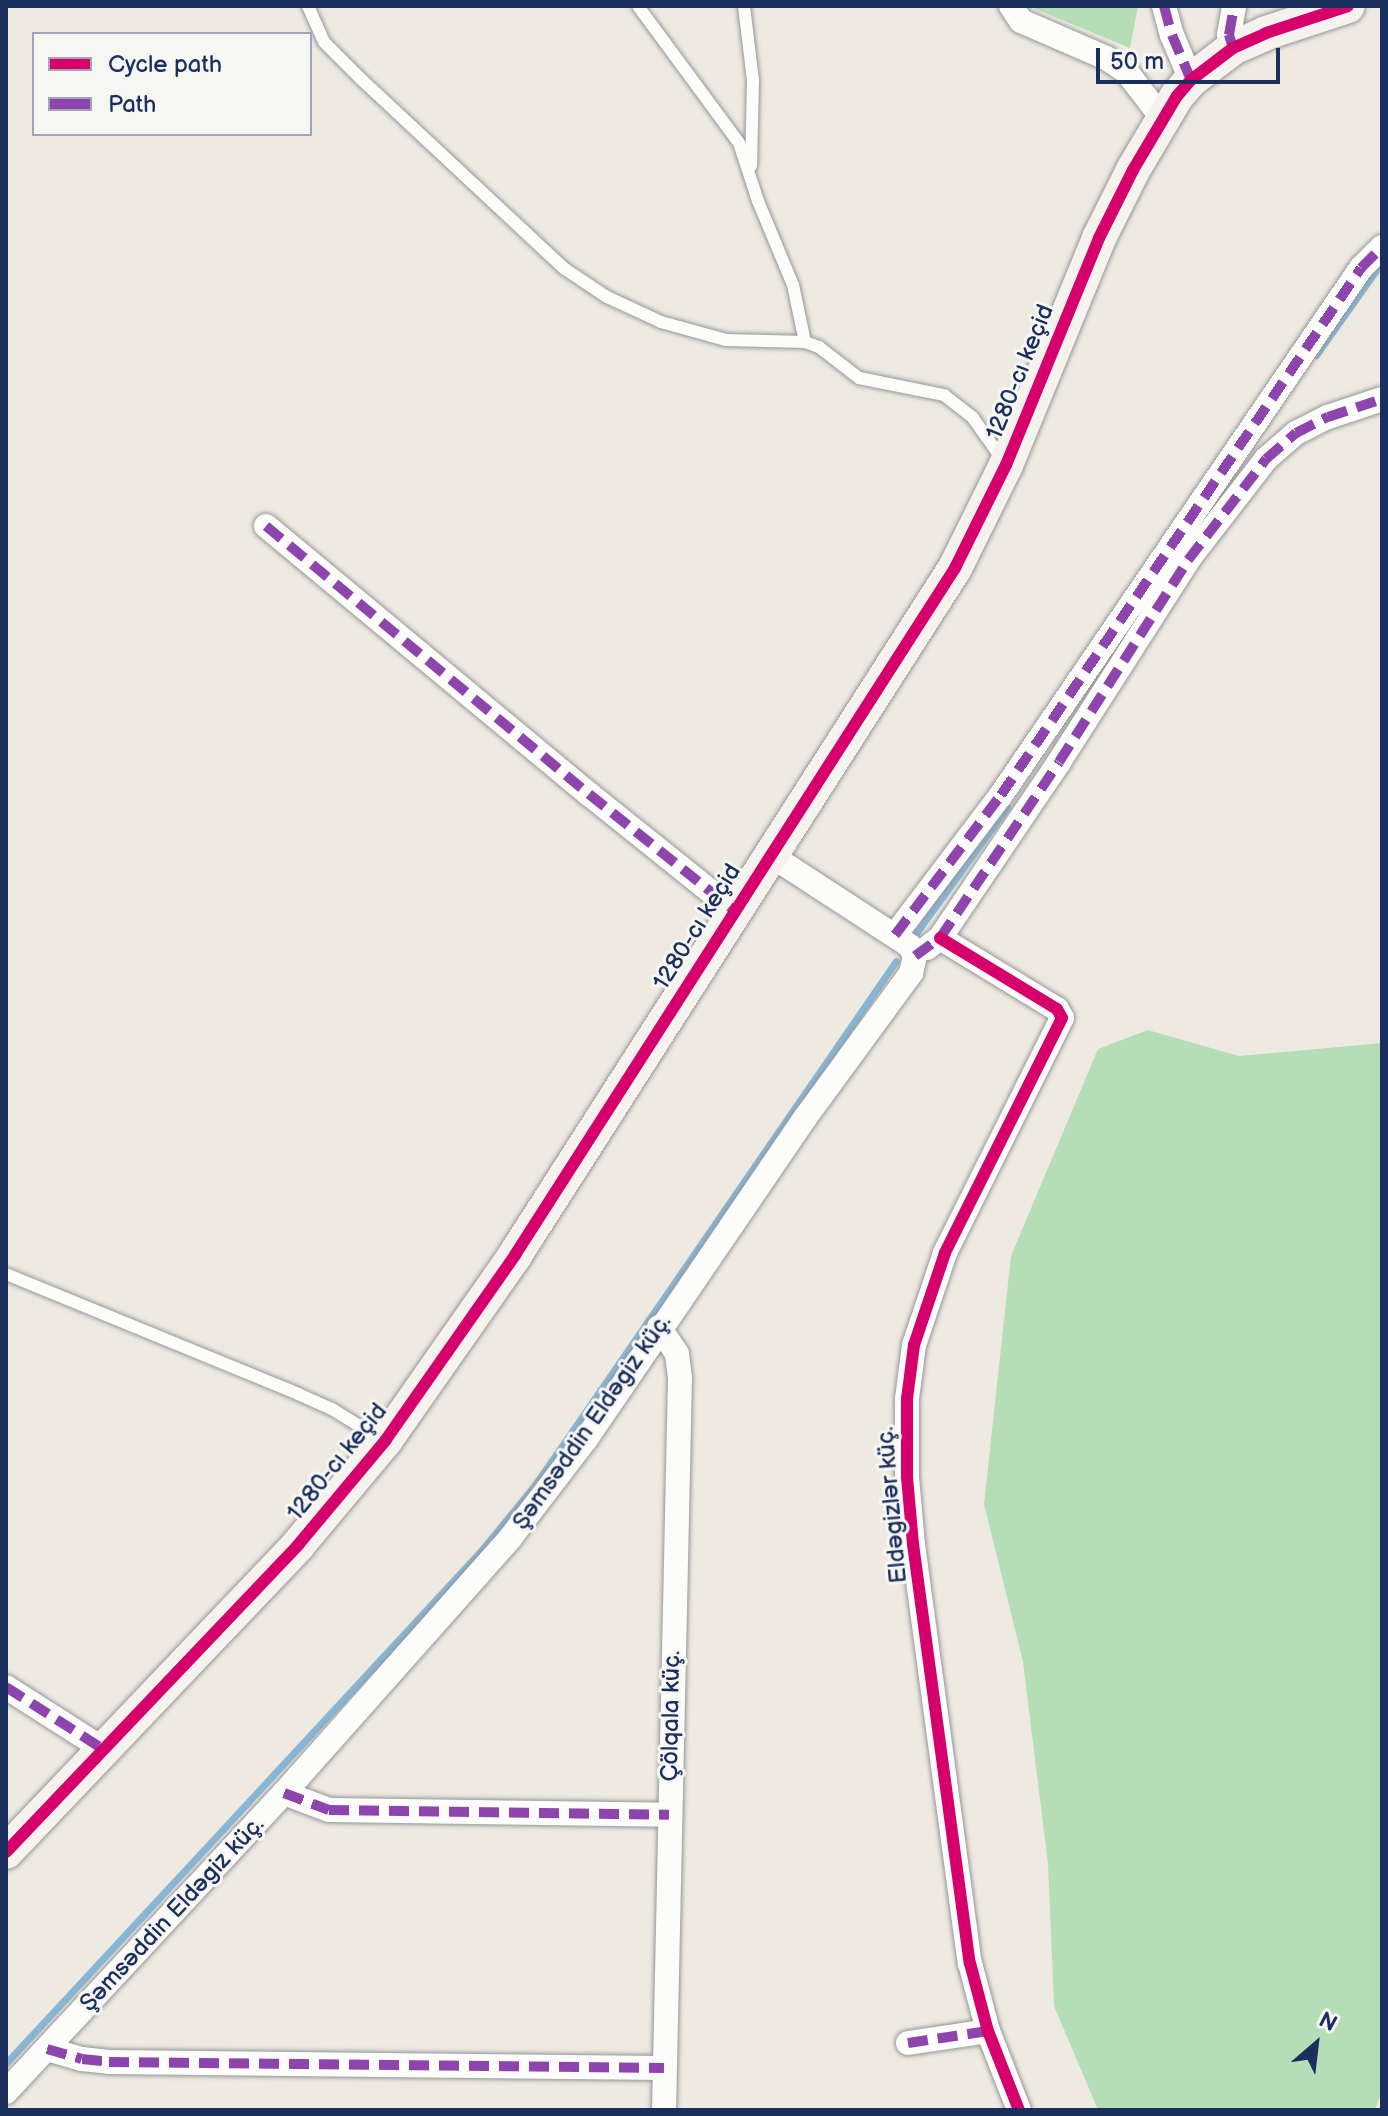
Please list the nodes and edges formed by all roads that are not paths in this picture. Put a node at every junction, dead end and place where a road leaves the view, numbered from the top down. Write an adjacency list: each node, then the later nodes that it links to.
1 (308, 6): 13 (lane)
2 (638, 6): 11 (lane)
3 (744, 6): 11 (lane)
4 (1011, 6): 10 (street)
5 (1164, 6): 9 (street)
6 (1234, 6): 8 (street)
7 (1348, 6): 8 (street, 1280-cı keçid)
8 (1233, 48): 9 (street, 1280-cı keçid)
9 (1191, 80): 10 (street, 1280-cı keçid)
10 (1162, 118): 15 (street, 1280-cı keçid)
11 (751, 172): 13 (lane)
12 (1382, 247): 19 (street)
13 (805, 342): 15 (lane)
14 (1382, 399): 20 (street)
15 (1006, 465): 17 (street, 1280-cı keçid)
16 (266, 526): 18 (street)
17 (769, 854): 18 (street, 1280-cı keçid); 19 (street)
18 (734, 910): 24 (street, 1280-cı keçid)
19 (895, 935): 21 (street)
20 (940, 938): 21 (street); 30 (street, Eldəgizlər küç.)
21 (915, 956): 23 (street, Şəmsəddin Eldəgiz küç.)
22 (6, 1274): 24 (lane)
23 (659, 1327): 27 (street, Şəmsəddin Eldəgiz küç.); 28 (street, Çölqala küç.)
24 (385, 1441): 26 (street, 1280-cı keçid)
25 (6, 1687): 26 (street)
26 (103, 1749): 29 (street, 1280-cı keçid)
27 (284, 1793): 28 (street); 32 (street, Şəmsəddin Eldəgiz küç.)
28 (669, 1815): 33 (street, Çölqala küç.)
29 (6, 1852)
30 (988, 2031): 31 (street); 36 (street, Eldəgizlər küç.)
31 (908, 2043)
32 (47, 2049): 33 (street); 34 (street, Şəmsəddin Eldəgiz küç.)
33 (664, 2068): 35 (street, Çölqala küç.)
34 (6, 2092)
35 (664, 2110)
36 (1019, 2110)

